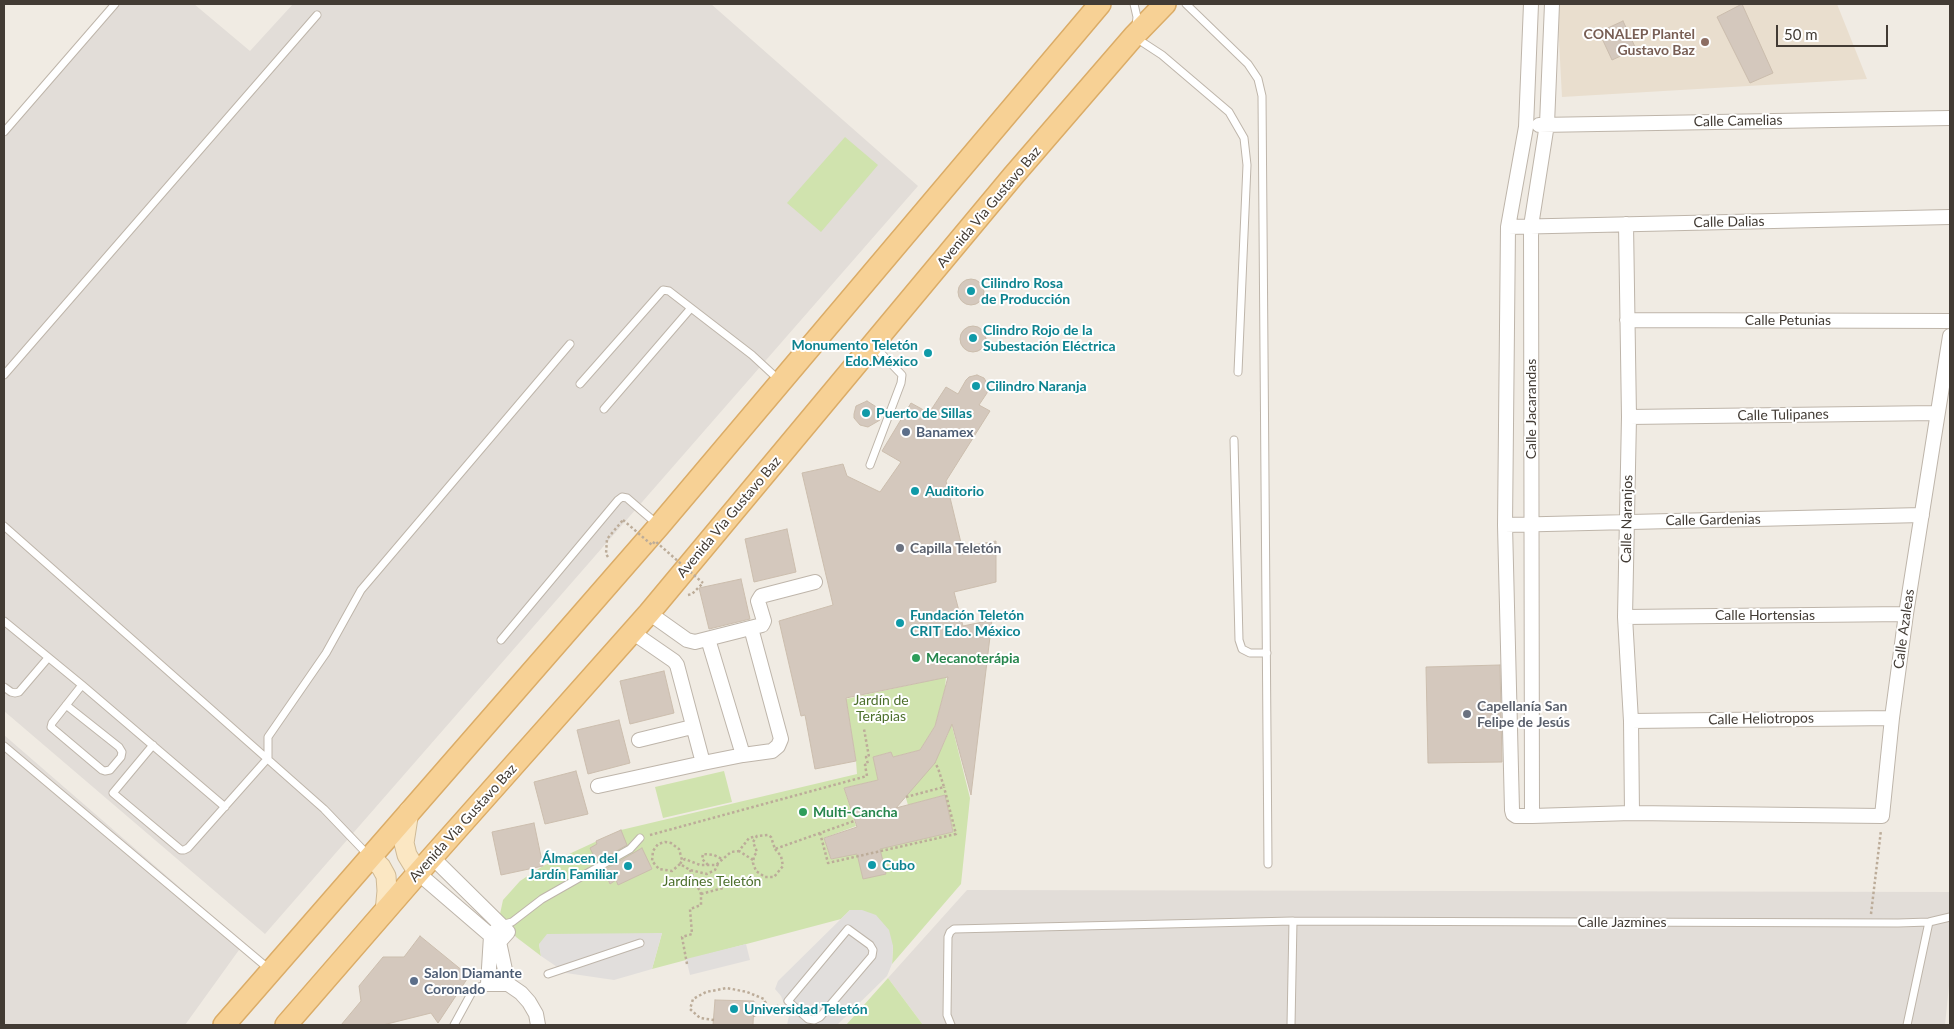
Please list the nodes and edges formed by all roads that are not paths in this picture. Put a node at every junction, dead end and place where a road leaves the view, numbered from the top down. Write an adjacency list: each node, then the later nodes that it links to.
1 (115, 4): 13 (lane)
2 (1100, 4): 26 (main road)
3 (1134, 4): 9 (lane)
4 (1165, 4): 9 (main road, Avenida Via Gustavo Baz)
5 (1186, 4): 48 (lane)
6 (1531, 4): 12 (street, Calle Jacarandas)
7 (1552, 4): 11 (street, Calle Jacarandas)
8 (317, 15): 25 (lane)
9 (1134, 36): 23 (main road, Avenida Via Gustavo Baz); 24 (lane)
10 (1950, 118): 11 (street, Calle Camelias)
11 (1547, 124): 12 (street, Calle Camelias); 16 (street, Calle Jacarandas)
12 (1526, 127): 17 (street, Calle Jacarandas)
13 (4, 132)
14 (1950, 217): 15 (street, Calle Dalias)
15 (1626, 224): 16 (street, Calle Dalias); 19 (street, Calle Naranjos)
16 (1531, 226): 17 (street, Calle Dalias); 35 (street, Calle Jacarandas)
17 (1508, 227): 36 (street, Calle Jacarandas)
18 (691, 308): 26 (lane); 27 (lane); 28 (lane)
19 (1627, 320): 20 (street, Calle Petunias); 30 (street, Calle Naranjos)
20 (1950, 321)
21 (1950, 336): 29 (street, Calle Azaleas)
22 (570, 344): 60 (lane)
23 (872, 345): 32 (lane); 40 (main road, Avenida Via Gustavo Baz)
24 (1238, 372)
25 (4, 375)
26 (782, 382): 38 (main road)
27 (580, 384)
28 (604, 409)
29 (1937, 413): 30 (street, Calle Tulipanes); 33 (street, Calle Azaleas)
30 (1629, 418): 34 (street, Calle Naranjos)
31 (1234, 440): 48 (lane)
32 (870, 465)
33 (1922, 515): 34 (street, Calle Gardenias); 41 (street, Calle Azaleas)
34 (1627, 522): 35 (street, Calle Gardenias); 42 (street, Calle Naranjos)
35 (1532, 524): 36 (street, Calle Gardenias); 66 (street, Calle Jacarandas)
36 (1505, 525): 66 (street, Calle Jacarandas)
37 (4, 526): 60 (lane)
38 (659, 526): 47 (lane); 64 (main road)
39 (815, 582): 44 (street)
40 (649, 613): 45 (main road, Avenida Via Gustavo Baz); 46 (street)
41 (1906, 614): 42 (street, Calle Hortensias); 53 (street, Calle Azaleas)
42 (1625, 616): 54 (street, Calle Naranjos)
43 (4, 621): 49 (lane)
44 (751, 628): 46 (street); 59 (street)
45 (632, 632): 55 (street); 69 (main road, Avenida Via Gustavo Baz)
46 (708, 638): 59 (street)
47 (500, 640)
48 (1266, 653): 70 (lane)
49 (48, 658): 50 (lane); 51 (lane)
50 (82, 685): 52 (lane); 57 (lane)
51 (4, 687)
52 (66, 705): 52 (lane)
53 (1892, 718): 54 (street, Calle Heliotropos); 65 (street, Calle Azaleas)
54 (1631, 721): 65 (street, Calle Naranjos)
55 (692, 727): 56 (street); 61 (street)
56 (639, 740)
57 (153, 745): 63 (lane); 63 (lane)
58 (4, 746): 79 (lane)
59 (743, 755): 61 (street)
60 (268, 758): 63 (lane); 68 (lane)
61 (703, 764): 62 (street)
62 (598, 786)
63 (224, 807)
64 (409, 811): 68 (main road); 71 (main road)
65 (1632, 813): 66 (street)
66 (1532, 816)
67 (640, 838): 76 (lane)
68 (371, 857): 72 (main road); 79 (main road)
69 (432, 857): 71 (main road, Avenida Via Gustavo Baz); 76 (street)
70 (1268, 864)
71 (418, 873): 72 (main road, Avenida Via Gustavo Baz); 77 (street)
72 (385, 912): 85 (main road, Avenida Via Gustavo Baz)
73 (1950, 917): 75 (lane, Calle Jazmines)
74 (1293, 921): 75 (lane, Calle Jazmines); 88 (lane, Calle Jazmines); 89 (lane)
75 (1929, 922): 90 (lane)
76 (507, 926): 77 (street)
77 (495, 939): 81 (street); 82 (street)
78 (640, 943): 80 (lane)
79 (272, 970): 84 (main road)
80 (548, 974)
81 (488, 984): 82 (street); 86 (lane)
82 (508, 984): 87 (street)
83 (788, 1001): 83 (lane)
84 (224, 1025)
85 (286, 1025)
86 (454, 1025)
87 (538, 1025)
88 (951, 1025)
89 (1292, 1025)
90 (1907, 1025)

